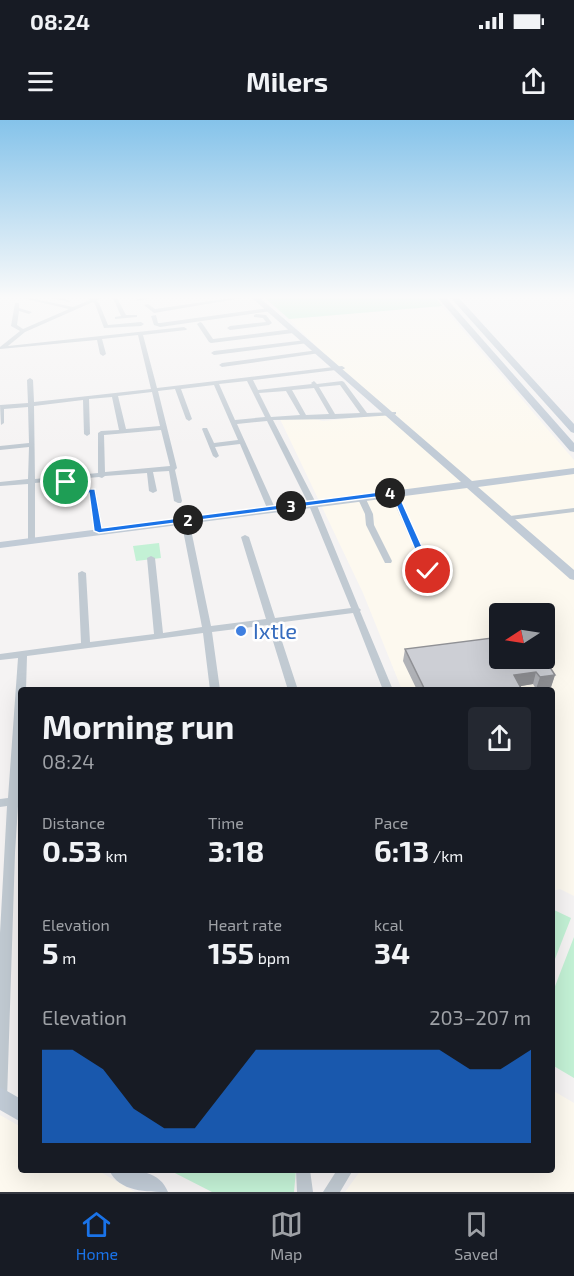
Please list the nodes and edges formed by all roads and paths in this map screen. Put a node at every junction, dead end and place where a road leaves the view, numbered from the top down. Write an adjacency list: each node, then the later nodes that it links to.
1 (102, 348): 10 (street)
2 (144, 348): 20 (street)
3 (256, 348): 9 (street)
4 (313, 348): 8 (main road)
5 (316, 348): 12 (main road)
6 (486, 348): 45 (main road)
7 (500, 348): 38 (main road)
8 (318, 352): 11 (street); 12 (main road)
9 (214, 353)
10 (104, 354)
11 (222, 365)
12 (340, 369): 13 (street); 28 (main road)
13 (309, 373): 14 (street); 17 (street)
14 (249, 379): 16 (street); 21 (street)
15 (30, 380): 25 (street)
16 (216, 383): 18 (street); 34 (street)
17 (316, 386): 19 (street); 30 (street); 31 (street)
18 (178, 388): 20 (street); 33 (street)
19 (288, 389): 21 (street); 29 (street)
20 (155, 390): 22 (street); 36 (street)
21 (256, 392): 32 (street)
22 (115, 394): 23 (street); 39 (street)
23 (86, 398): 24 (street); 40 (street)
24 (68, 400): 25 (street); 27 (street)
25 (32, 404): 26 (street); 42 (street)
26 (1, 407): 35 (street)
27 (70, 408)
28 (391, 413): 30 (street); 54 (main road)
29 (303, 415): 31 (street); 32 (street)
30 (365, 415): 31 (street)
31 (334, 417)
32 (270, 418): 34 (street); 59 (street)
33 (189, 419)
34 (233, 422): 41 (street)
35 (1, 423)
36 (164, 428): 39 (street); 47 (street)
37 (205, 429): 43 (street)
38 (574, 430)
39 (123, 431): 50 (street)
40 (87, 434)
41 (240, 442): 43 (street); 60 (street)
42 (32, 445): 44 (street); 51 (street)
43 (212, 445): 46 (street)
44 (0, 448)
45 (574, 449)
46 (216, 456)
47 (173, 468): 49 (street); 58 (street)
48 (574, 471): 54 (main road)
49 (150, 472): 50 (street); 55 (street)
50 (102, 476): 51 (street)
51 (31, 482): 53 (street); 66 (street)
52 (66, 482): 64 (street)
53 (0, 484)
54 (467, 485): 56 (main road); 62 (main road)
55 (153, 491)
56 (394, 493): 57 (main road); 70 (street)
57 (361, 497): 59 (main road); 69 (street)
58 (178, 501)
59 (312, 503): 60 (main road); 73 (street)
60 (271, 508): 63 (main road)
61 (574, 510): 62 (street)
62 (510, 518): 72 (main road)
63 (185, 520): 64 (main road); 75 (street)
64 (99, 531): 66 (main road)
65 (244, 537): 74 (street)
66 (31, 541): 67 (main road)
67 (0, 545)
68 (151, 558): 76 (street)
69 (388, 561)
70 (428, 571)
71 (82, 573): 77 (street)
72 (574, 576)
73 (357, 610): 74 (street); 83 (street)
74 (271, 621): 75 (street); 82 (street)
75 (207, 629): 76 (street); 81 (street)
76 (159, 635): 77 (street)
77 (86, 645): 78 (street)
78 (24, 653): 79 (street); 80 (street)
79 (0, 657)
80 (21, 687)
81 (215, 687)
82 (291, 687)
83 (387, 687)
84 (18, 760): 86 (street)
85 (0, 803): 86 (street)
86 (16, 806): 87 (street)
87 (10, 849): 88 (street)
88 (0, 1099): 89 (main road)
89 (18, 1109)
90 (125, 1173): 93 (main road)
91 (303, 1173): 94 (street)
92 (344, 1173): 95 (street)
93 (158, 1192)
94 (305, 1192)
95 (331, 1192)

